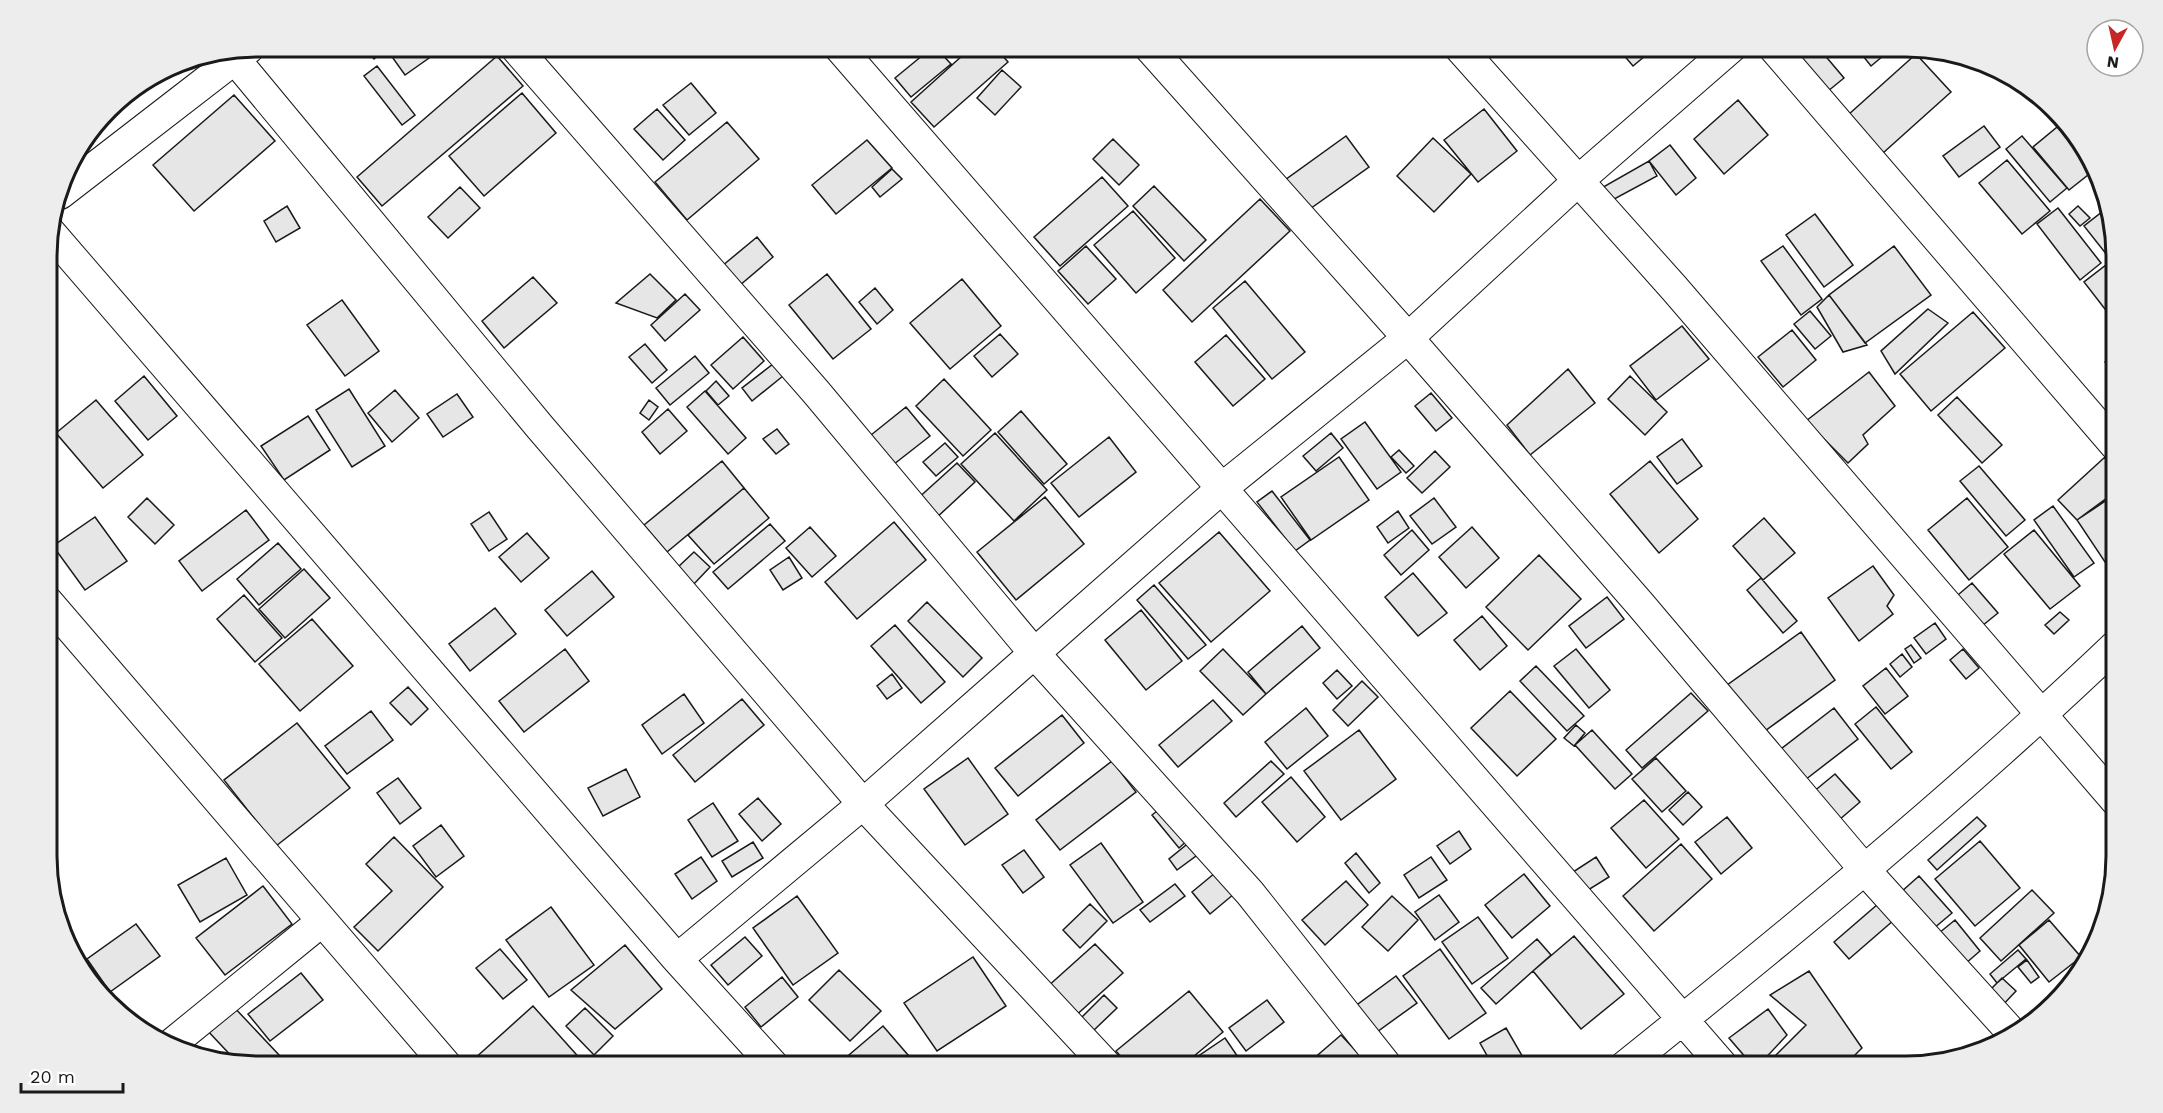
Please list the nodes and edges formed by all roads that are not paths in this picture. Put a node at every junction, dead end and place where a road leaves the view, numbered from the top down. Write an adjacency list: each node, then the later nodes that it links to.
1 (242, 57): 20 (street)
2 (524, 57): 16 (street)
3 (848, 57): 14 (street)
4 (1158, 57): 12 (street)
5 (1468, 57): 9 (street)
6 (1720, 57): 9 (street)
7 (1781, 57): 13 (street)
8 (230, 59): 10 (street)
9 (1579, 180): 12 (street); 18 (street)
10 (70, 186)
11 (58, 241): 23 (street)
12 (1408, 338): 14 (street); 21 (street)
13 (2106, 435)
14 (1221, 489): 16 (street); 24 (street)
15 (57, 613): 22 (street)
16 (1035, 654): 20 (street); 30 (street)
17 (2106, 655): 18 (street)
18 (2041, 717): 19 (street); 21 (street)
19 (2106, 790)
20 (863, 804): 23 (street); 29 (street)
21 (1864, 869): 24 (street); 25 (street)
22 (321, 922): 26 (street); 27 (street)
23 (677, 959): 28 (street)
24 (1683, 1019): 31 (street); 32 (street)
25 (2007, 1028)
26 (178, 1039)
27 (438, 1056)
28 (765, 1056)
29 (1098, 1056)
30 (1379, 1056)
31 (1637, 1056)
32 (1714, 1056)

